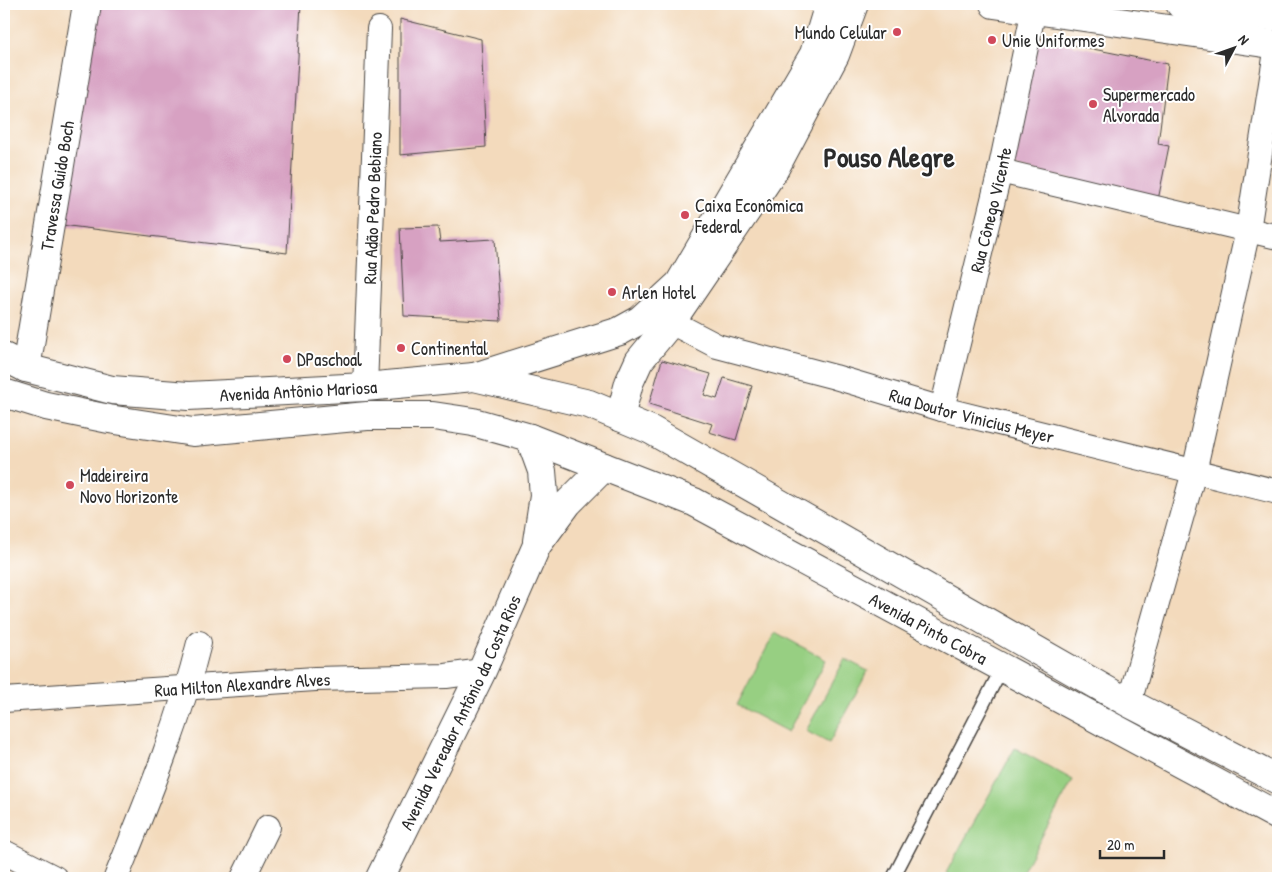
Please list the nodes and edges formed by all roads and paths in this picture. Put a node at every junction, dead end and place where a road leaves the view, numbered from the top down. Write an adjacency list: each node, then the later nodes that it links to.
1 (87, 4): 14 (main road, Travessa Guido Boch)
2 (829, 4): 13 (main road)
3 (854, 4): 13 (main road)
4 (994, 4): 6 (main road)
5 (1180, 4): 7 (main road)
6 (1034, 6): 9 (main road); 10 (street, Rua Cônego Vicente)
7 (1278, 17)
8 (379, 29): 16 (street, Rua Adão Pedro Bebiano)
9 (1278, 45): 11 (street)
10 (1000, 171): 11 (street); 20 (street, Rua Cônego Vicente)
11 (1248, 230): 12 (street); 26 (street)
12 (1278, 237)
13 (664, 313): 15 (main road); 20 (street, Rua Doutor Vinicius Meyer); 21 (main road)
14 (15, 363): 18 (main road, Avenida Antônio Mariosa)
15 (474, 377): 16 (main road, Avenida Antônio Mariosa); 19 (main road, Avenida Antônio Mariosa)
16 (365, 387): 18 (main road, Avenida Antônio Mariosa)
17 (4, 393): 22 (main road, Avenida Antônio Mariosa)
18 (188, 396): 22 (main road)
19 (594, 406): 21 (main road, Avenida Pinto Cobra)
20 (942, 409): 26 (street, Rua Doutor Vinicius Meyer)
21 (620, 417): 29 (main road, Avenida Pinto Cobra)
22 (214, 430): 23 (main road, Avenida Antônio Mariosa)
23 (530, 438): 24 (main road, Avenida Antônio Mariosa); 28 (main road, Avenida Vereador Antônio da Costa Rios)
24 (574, 455): 25 (main road, Avenida Pinto Cobra)
25 (604, 467): 28 (main road, Avenida Vereador Antônio da Costa Rios); 30 (main road, Avenida Pinto Cobra)
26 (1194, 472): 27 (street, Rua Doutor Vinicius Meyer); 36 (street)
27 (1278, 492)
28 (536, 545): 33 (main road, Avenida Vereador Antônio da Costa Rios)
29 (957, 605): 30 (main road); 36 (main road, Avenida Pinto Cobra)
30 (922, 625): 32 (main road, Avenida Pinto Cobra)
31 (199, 643): 34 (street)
32 (1002, 668): 38 (main road, Avenida Pinto Cobra); 45 (lane)
33 (482, 671): 34 (street, Rua Milton Alexandre Alves); 44 (main road, Avenida Vereador Antônio da Costa Rios)
34 (188, 687): 35 (street, Rua Milton Alexandre Alves); 42 (street)
35 (4, 700)
36 (1129, 703): 37 (main road, Avenida Pinto Cobra)
37 (1278, 780)
38 (1278, 816)
39 (268, 827): 43 (street)
40 (4, 852): 41 (street)
41 (55, 878)
42 (116, 878)
43 (243, 878)
44 (380, 878)
45 (893, 878)

